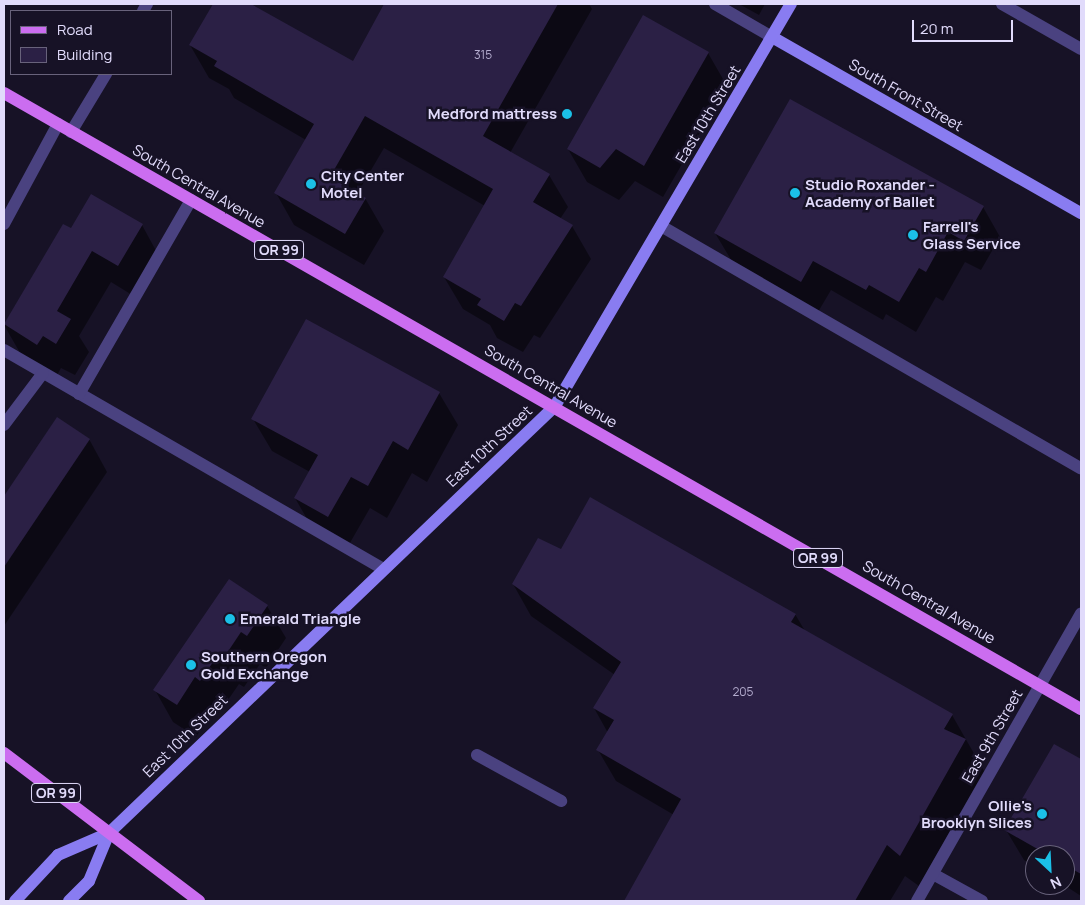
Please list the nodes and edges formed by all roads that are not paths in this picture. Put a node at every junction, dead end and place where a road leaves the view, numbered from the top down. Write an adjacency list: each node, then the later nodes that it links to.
1 (715, 4): 4 (street, South Front Street)
2 (791, 4): 4 (street, East 10th Street)
3 (1002, 4): 5 (street)
4 (772, 37): 11 (street, South Front Street); 13 (street, East 10th Street)
5 (1081, 49)
6 (105, 75): 9 (street)
7 (4, 93): 8 (main road, South Central Avenue / OR 99)
8 (58, 124): 9 (main road, South Central Avenue / OR 99); 12 (street)
9 (71, 132): 10 (main road, South Central Avenue / OR 99)
10 (191, 200): 16 (street); 17 (main road, South Central Avenue / OR 99)
11 (1081, 213)
12 (4, 224)
13 (661, 226): 17 (street, East 10th Street); 19 (street)
14 (4, 350): 15 (street)
15 (43, 373): 16 (street); 18 (street)
16 (79, 394): 20 (street)
17 (556, 406): 20 (street, East 10th Street); 22 (main road, South Central Avenue / OR 99)
18 (4, 426)
19 (1081, 468)
20 (383, 569): 27 (street, East 10th Street)
21 (1081, 613): 22 (street, East 9th Street)
22 (1040, 686): 23 (main road, South Central Avenue / OR 99); 28 (street, East 9th Street)
23 (1081, 709)
24 (4, 753): 27 (main road, OR 99)
25 (477, 755): 26 (street)
26 (561, 801)
27 (109, 833): 29 (street, East 10th Street); 30 (street, East 10th Street); 31 (main road, OR 99)
28 (933, 874): 32 (street, East 9th Street); 33 (street)
29 (15, 901)
30 (69, 901)
31 (199, 901)
32 (917, 901)
33 (982, 901)

